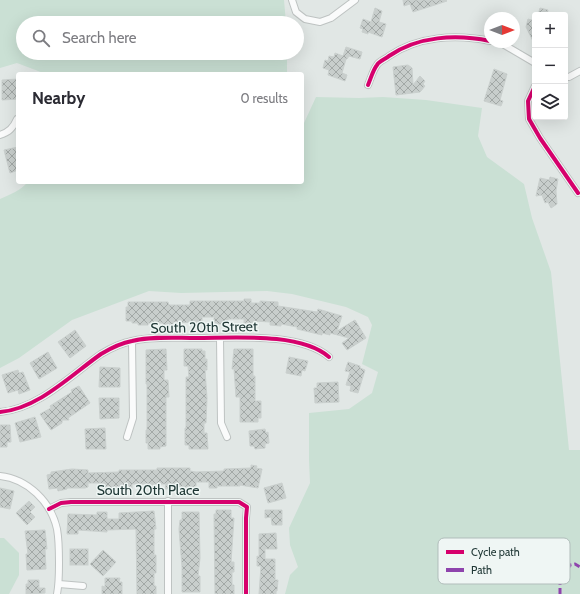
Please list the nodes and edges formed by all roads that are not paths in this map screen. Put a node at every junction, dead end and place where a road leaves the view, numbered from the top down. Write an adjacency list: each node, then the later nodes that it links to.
1 (292, 0): 3 (street)
2 (355, 0): 4 (street)
3 (301, 16)
4 (304, 18)
5 (484, 40): 10 (street)
6 (510, 48): 7 (street)
7 (532, 61)
8 (580, 71): 9 (street)
9 (568, 77)
10 (368, 85)
11 (532, 92): 14 (street)
12 (16, 122): 13 (street)
13 (0, 135)
14 (578, 193)
15 (220, 338): 16 (street, South 20th Street); 17 (street, South 20th Street); 20 (street)
16 (132, 341): 18 (street, South 20th Street); 19 (street)
17 (329, 357)
18 (0, 412)
19 (127, 437)
20 (227, 438)
21 (0, 476): 23 (street)
22 (168, 501): 23 (street, South 20th Place); 27 (street); 28 (street, South 20th Place)
23 (49, 509): 24 (street)
24 (58, 584): 25 (street); 26 (street)
25 (83, 586)
26 (57, 594)
27 (168, 594)
28 (246, 594)

